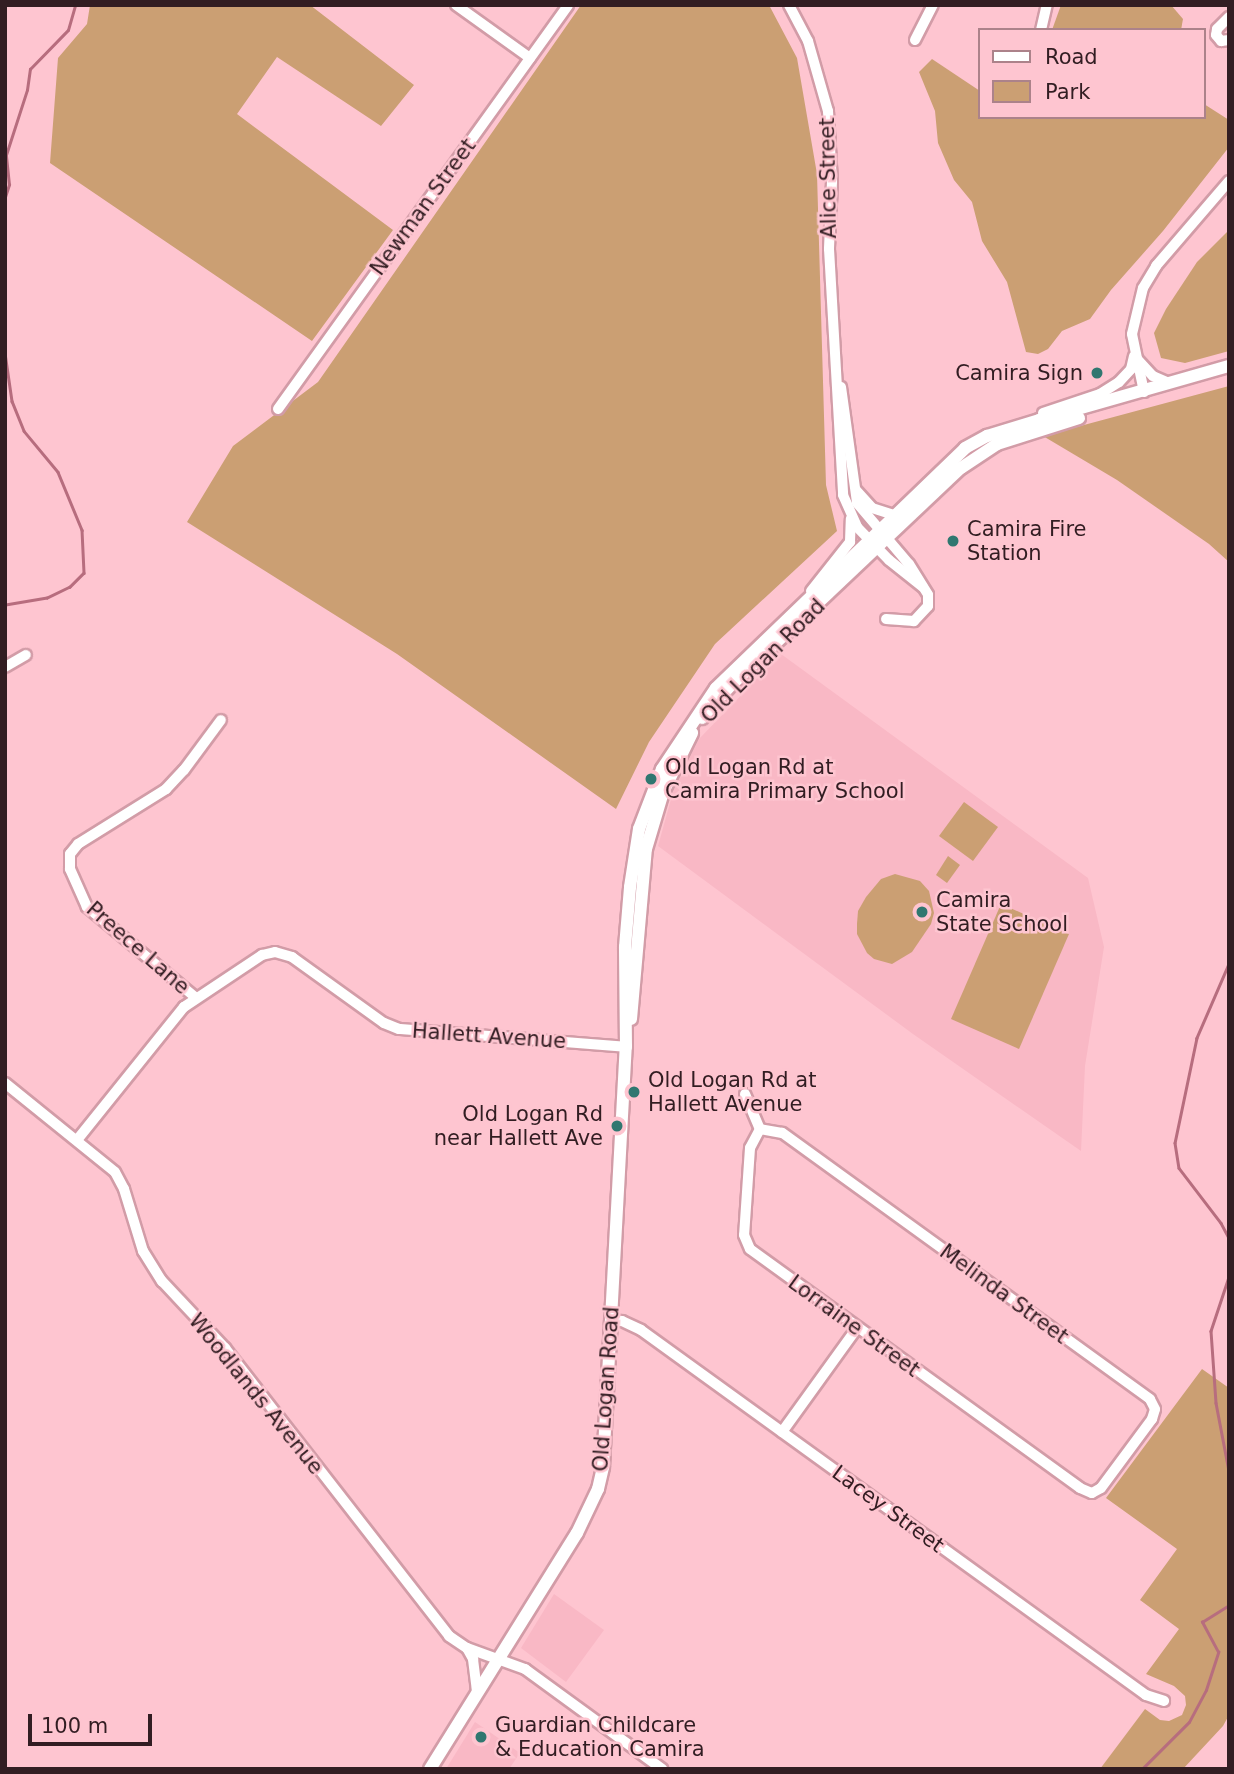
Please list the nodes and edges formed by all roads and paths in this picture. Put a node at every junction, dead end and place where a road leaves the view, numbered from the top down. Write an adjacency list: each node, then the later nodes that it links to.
1 (456, 5): 10 (street)
2 (568, 5): 10 (street, Newman Street)
3 (789, 5): 13 (street, Alice Street)
4 (933, 5): 8 (street)
5 (1047, 5): 7 (street)
6 (1229, 17): 9 (street)
7 (1041, 28)
8 (915, 40)
9 (1229, 40)
10 (530, 58): 17 (street, Newman Street)
11 (1229, 181): 12 (street)
12 (1135, 356): 15 (street); 16 (street); 18 (street)
13 (836, 359): 19 (street, Alice Street); 20 (street, Alice Street)
14 (1229, 366): 15 (main road)
15 (1172, 384): 16 (main road)
16 (1144, 392): 18 (main road); 22 (main road)
17 (278, 409)
18 (987, 436): 21 (main road)
19 (852, 484): 21 (street); 22 (street, Alice Street)
20 (851, 514): 22 (street, Alice Street); 23 (street, Old Logan Road)
21 (894, 515): 22 (main road)
22 (878, 539): 23 (main road, Old Logan Road); 24 (street); 29 (main road, Old Logan Road)
23 (804, 600): 29 (main road, Old Logan Road)
24 (886, 619)
25 (26, 655): 26 (street)
26 (5, 667)
27 (221, 720): 28 (street, Preece Lane)
28 (195, 998): 29 (street, Hallett Avenue); 33 (street, Hallett Avenue)
29 (626, 1047): 34 (main road, Old Logan Road)
30 (5, 1083): 33 (street, Woodlands Avenue)
31 (745, 1094): 32 (street)
32 (760, 1129): 35 (street, Lorraine Street); 37 (street, Melinda Street)
33 (77, 1140): 38 (street, Woodlands Avenue)
34 (611, 1320): 36 (street, Lacey Street); 39 (main road, Old Logan Road)
35 (857, 1328): 36 (street); 37 (street, Lorraine Street)
36 (782, 1432): 41 (street, Lacey Street)
37 (1092, 1493)
38 (467, 1648): 39 (street, Woodlands Avenue); 40 (street)
39 (500, 1658): 40 (main road, Old Logan Road); 43 (street, Woodlands Avenue)
40 (477, 1694): 42 (main road, Old Logan Road)
41 (1164, 1701)
42 (430, 1769)
43 (662, 1769)

